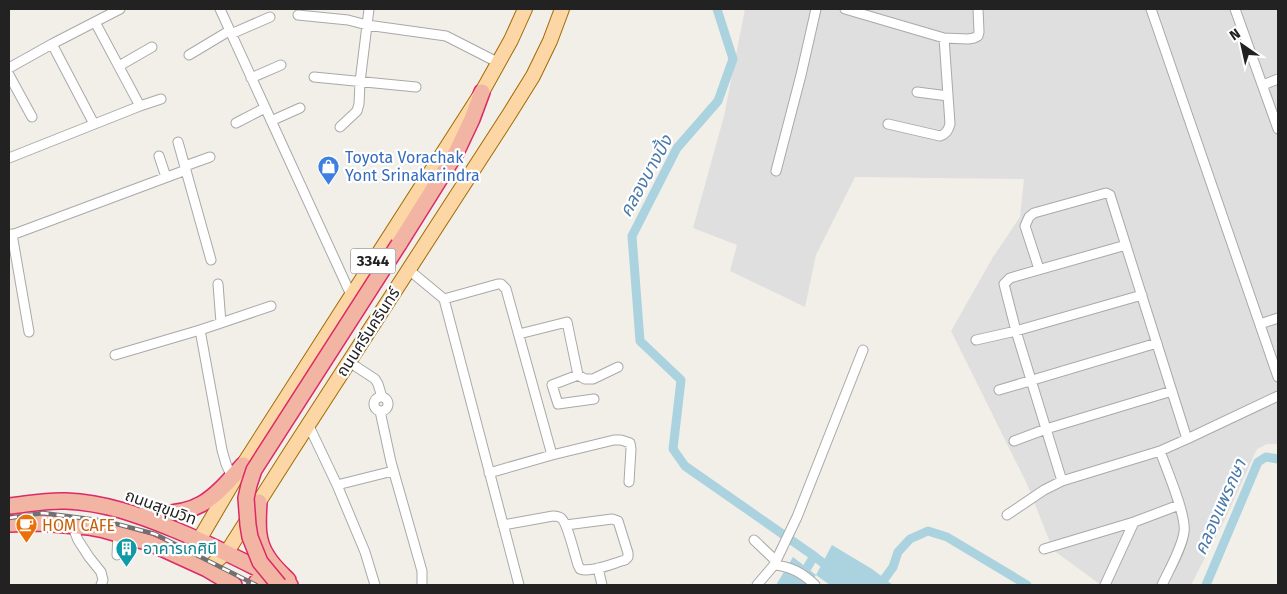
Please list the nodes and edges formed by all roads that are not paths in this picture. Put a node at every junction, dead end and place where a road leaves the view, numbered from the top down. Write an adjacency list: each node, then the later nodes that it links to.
1 (120, 9): 13 (street)
2 (220, 9): 15 (street)
3 (369, 9): 14 (street)
4 (526, 9): 20 (main road, 3344)
5 (562, 9): 56 (main road, ถนนศรีนครินทร์ / 3344)
6 (816, 9): 50 (street)
7 (845, 9): 16 (street)
8 (978, 9): 16 (street)
9 (1151, 9): 64 (street)
10 (1235, 9): 29 (street)
11 (298, 15): 14 (street)
12 (270, 17): 15 (street)
13 (95, 22): 17 (street); 22 (street)
14 (367, 25): 20 (street); 28 (street)
15 (230, 33): 19 (street); 26 (street)
16 (944, 38): 33 (street)
17 (52, 44): 23 (street); 41 (street)
18 (152, 47): 22 (street)
19 (188, 55)
20 (499, 63): 31 (main road, 3344)
21 (281, 65): 26 (street)
22 (118, 66): 35 (street)
23 (9, 68)
24 (9, 75): 38 (street)
25 (314, 77): 28 (street)
26 (251, 78): 36 (street)
27 (1278, 79): 29 (street)
28 (360, 82): 30 (street); 43 (street)
29 (1262, 85): 44 (street)
30 (416, 88)
31 (482, 92): 58 (main road, 3344); 116 (highway, bridge)
32 (917, 92): 33 (street)
33 (948, 96): 42 (street)
34 (161, 99): 35 (street)
35 (140, 106): 41 (street)
36 (265, 108): 39 (street); 40 (street)
37 (300, 108): 39 (street)
38 (32, 116)
39 (271, 121): 58 (street)
40 (236, 123)
41 (94, 124): 48 (street)
42 (888, 124)
43 (340, 127)
44 (1278, 129)
45 (178, 142): 49 (street)
46 (159, 156): 51 (street)
47 (210, 157): 49 (street)
48 (9, 158)
49 (185, 168): 51 (street); 54 (street)
50 (776, 171)
51 (166, 177): 52 (street)
52 (10, 235): 67 (street)
53 (1126, 245): 55 (street); 55 (street); 59 (street)
54 (211, 260)
55 (1038, 269): 66 (street)
56 (409, 270): 60 (street); 73 (main road, ถนนศรีนครินทร์ / 3344)
57 (218, 284): 63 (street)
58 (351, 295): 84 (main road, 3344)
59 (1142, 295): 66 (street); 70 (street)
60 (444, 299): 68 (street); 92 (street)
61 (271, 306): 63 (street)
62 (1278, 318): 64 (street)
63 (221, 323): 65 (street)
64 (1260, 324): 76 (street)
65 (200, 330): 72 (street); 93 (street)
66 (1016, 331): 69 (street); 77 (street)
67 (29, 332)
68 (519, 334): 75 (street); 89 (street)
69 (976, 340)
70 (1157, 343): 77 (street); 79 (street)
71 (862, 350): 113 (street)
72 (115, 355)
73 (349, 362): 82 (main road, ถนนศรีนครินทร์ / 3344); 91 (street)
74 (618, 368): 75 (street)
75 (578, 375): 81 (street)
76 (1278, 377)
77 (1032, 380): 78 (street); 83 (street)
78 (999, 390)
79 (1172, 391): 83 (street); 86 (street)
80 (1278, 396): 86 (street)
81 (594, 399)
82 (308, 424): 88 (main road, ถนนศรีนครินทร์ / 3344); 96 (street)
83 (1046, 429): 85 (street); 94 (street)
84 (264, 431): 88 (main road); 90 (main road, 3344)
85 (1014, 440)
86 (1188, 440): 87 (street)
87 (1160, 451): 94 (street); 98 (street)
88 (290, 453): 97 (main road, ถนนศรีนครินทร์ / 3344)
89 (552, 455): 92 (street); 95 (street)
90 (243, 465): 93 (highway); 108 (main road, 3344)
91 (393, 470): 96 (street); 122 (street)
92 (489, 473): 105 (street)
93 (232, 477): 100 (highway)
94 (1062, 481): 101 (street)
95 (629, 482)
96 (337, 485): 121 (street)
97 (259, 502): 111 (main road, ถนนศรีนครินทร์ / 3344); 120 (highway)
98 (1179, 505): 102 (street); 128 (street)
99 (9, 506): 100 (highway, ถนนสุขุมวิท)
100 (130, 512): 107 (highway); 108 (highway, ถนนสุขุมวิท)
101 (1007, 515)
102 (1134, 522): 110 (street); 127 (street)
103 (9, 524): 104 (highway)
104 (72, 525): 107 (highway); 117 (street)
105 (503, 525): 106 (street); 123 (street)
106 (566, 525): 115 (street); 115 (street)
107 (118, 534): 112 (street); 114 (highway)
108 (199, 540): 111 (highway, ถนนสุขุมวิท); 114 (main road, 3344)
109 (754, 540): 113 (street)
110 (1044, 549)
111 (227, 552): 114 (main road, ถนนศรีนครินทร์ / 3344); 116 (highway, ถนนสุขุมวิท)
112 (117, 555)
113 (777, 562): 125 (street); 126 (street)
114 (201, 567): 118 (highway)
115 (598, 568): 124 (street)
116 (274, 580): 119 (highway); 120 (highway, ถนนสุขุมวิท)
117 (102, 585)
118 (234, 585)
119 (255, 585)
120 (291, 585)
121 (375, 585)
122 (422, 585)
123 (519, 585)
124 (602, 585)
125 (757, 585)
126 (815, 585)
127 (1105, 585)
128 (1162, 585)

